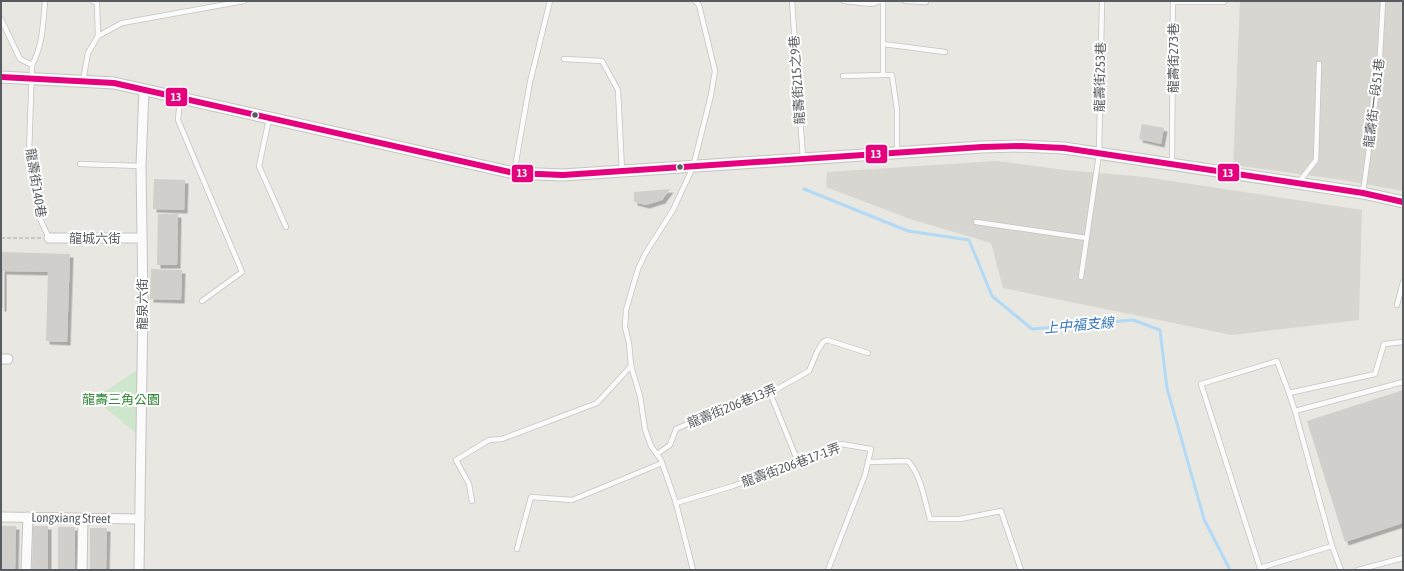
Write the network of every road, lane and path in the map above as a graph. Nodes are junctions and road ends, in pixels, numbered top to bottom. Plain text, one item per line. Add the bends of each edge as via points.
1 (45, 1) edge
2 (92, 1) edge
3 (244, 1) edge
4 (550, 1) edge
5 (695, 1) edge
6 (792, 1) edge
7 (844, 1) edge
8 (880, 1) edge
9 (883, 1) edge
10 (905, 1) edge
11 (1102, 1) edge
12 (1383, 1) edge
13 (926, 2) dead end
14 (1201, 2) edge
15 (1224, 2) dead end
16 (1, 19) edge
17 (98, 36) junction
18 (883, 44) junction
19 (945, 52) dead end
20 (564, 59) dead end
21 (1319, 64) dead end
22 (32, 65) junction
23 (883, 75) junction
24 (843, 76) dead end
25 (1, 77) edge
26 (31, 79) junction
27 (83, 81) junction
28 (144, 89) junction
29 (180, 97) junction
30 (269, 119) junction
31 (897, 152) junction
32 (1099, 154) junction
33 (803, 158) junction
34 (80, 164) dead end
35 (1172, 164) junction
36 (141, 166) junction
37 (693, 167) junction
38 (622, 172) junction
39 (514, 173) junction
40 (1298, 184) junction
41 (1363, 194) junction
42 (1403, 202) edge
43 (976, 222) dead end
44 (286, 227) dead end
45 (1, 238) edge
46 (48, 238) junction
47 (141, 238) junction
48 (1086, 238) junction
49 (1081, 277) dead end
50 (1403, 282) edge
51 (202, 301) dead end
52 (1397, 305) dead end
53 (1403, 342) edge
54 (868, 353) dead end
55 (631, 366) junction
56 (1403, 382) edge
57 (770, 393) junction
58 (1289, 393) junction
59 (1295, 411) junction
60 (656, 454) junction
61 (798, 462) junction
62 (868, 462) junction
63 (662, 463) junction
64 (472, 502) dead end
65 (676, 503) junction
66 (1, 517) edge
67 (28, 517) junction
68 (83, 518) junction
69 (140, 519) junction
70 (1332, 546) junction
71 (517, 549) dead end
72 (1403, 558) edge
73 (1272, 564) junction
74 (26, 570) edge
75 (82, 570) edge
76 (139, 570) edge
77 (694, 570) edge
78 (828, 570) edge
79 (1021, 570) edge
80 (1274, 570) edge
81 (1341, 570) edge
82 (1358, 570) edge

1 - 22 lane, 龍壽街140巷 via 42,36 38,55
2 - 17 lane via 97,3
3 - 17 lane via 122,23
4 - 39 lane via 530,82
5 - 37 lane via 699,5 715,71
6 - 33 lane, 龍壽街215之9巷
7 - 8 lane via 872,4
9 - 18 lane
10 - 13 lane
11 - 32 lane, 龍壽街253巷
12 - 41 lane, 龍壽街一段51巷 via 1379,74
14 - 15 lane, 龍壽街273巷
14 - 35 lane, 龍壽街273巷 via 1173,2
16 - 22 lane via 20,58
17 - 27 lane via 88,53
18 - 19 lane
18 - 23 lane
20 - 38 lane via 602,61 618,90
21 - 40 lane via 1316,160
22 - 26 lane, 龍壽街140巷
23 - 24 lane
23 - 31 lane via 892,75 897,110
25 - 26 street
26 - 27 street
26 - 46 lane, 龍壽街140巷 via 29,154 41,220
27 - 28 street via 114,83
28 - 29 street
28 - 36 street, 龍泉六街
29 - 30 street
29 - 51 lane via 178,120 242,272
30 - 39 street
30 - 44 lane via 259,166
31 - 32 street via 1021,146 1064,148
31 - 33 street
32 - 35 street
32 - 48 lane, 龍壽街253巷
33 - 37 street
34 - 36 lane
35 - 40 street
36 - 47 street, 龍泉六街
37 - 38 street
37 - 55 lane via 673,210 645,254 631,291 625,327
38 - 39 street via 563,175
40 - 41 street
41 - 42 street
43 - 48 lane
45 - 46 path
46 - 47 street, 龍城六街
47 - 69 street, 龍泉六街 via 143,303
48 - 49 lane, 龍壽街253巷
50 - 52 lane
53 - 58 lane via 1384,344 1375,374
54 - 57 lane, 龍壽街206巷13弄 via 827,340 817,352 809,371
55 - 60 lane via 640,396 645,429
55 - 64 lane via 597,403 502,439 489,440 456,460 469,484
56 - 59 lane
57 - 60 lane, 龍壽街206巷13弄 via 717,411 676,429 670,445
57 - 61 lane
58 - 59 lane
58 - 73 lane via 1277,361 1201,384 1260,568
59 - 70 lane
60 - 63 lane
61 - 62 lane, 龍壽街206巷17-1弄 via 840,444 871,449
61 - 65 lane, 龍壽街206巷17-1弄 via 733,486
62 - 78 lane
62 - 79 lane via 908,461 920,482 930,519 960,519 1001,511
63 - 65 lane
63 - 71 lane via 572,500 531,497
65 - 77 lane
66 - 67 street, Longxiang Street
67 - 68 street, Longxiang Street
67 - 74 street
68 - 69 street, Longxiang Street
68 - 75 street
69 - 76 street, 龍泉六街
70 - 73 lane
70 - 81 lane
72 - 82 lane
73 - 80 lane

